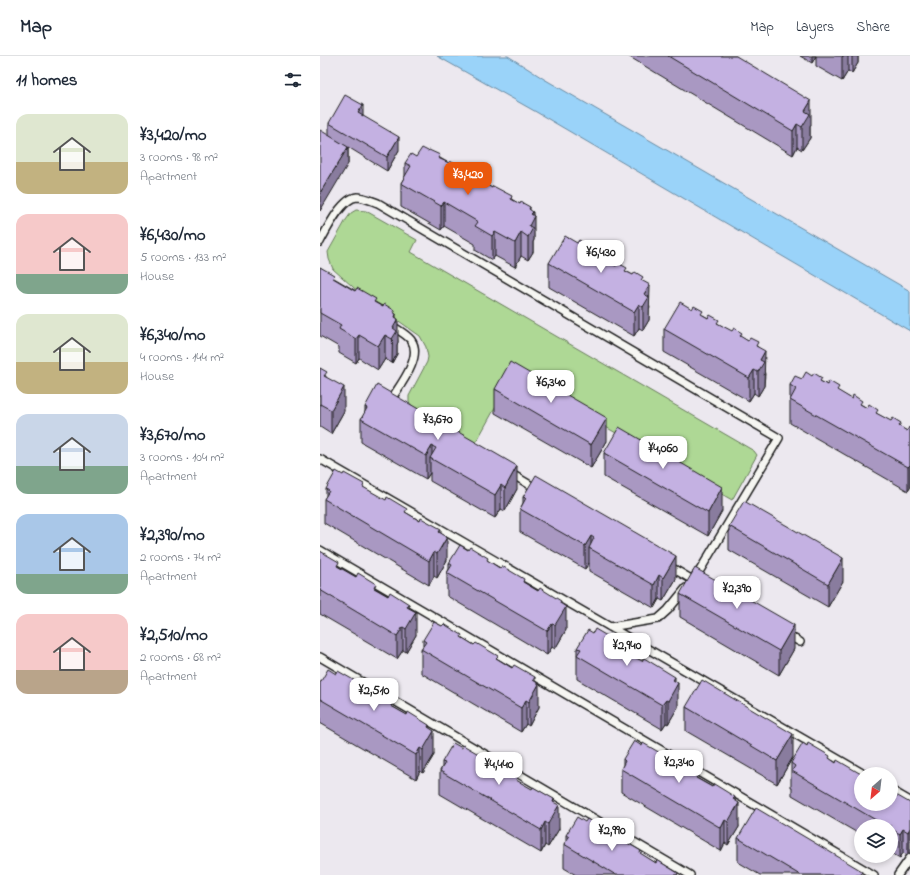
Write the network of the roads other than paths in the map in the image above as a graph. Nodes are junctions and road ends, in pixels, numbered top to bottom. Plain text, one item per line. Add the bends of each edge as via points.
1 (320, 242) edge
2 (384, 320) edge
3 (401, 408) edge
4 (320, 459) edge
5 (507, 471) edge
6 (541, 492) edge
7 (320, 550) edge
8 (665, 564) edge
9 (692, 580) junction
10 (706, 588) edge
11 (610, 627) junction
12 (780, 631) edge
13 (800, 642) dead end
14 (320, 658) edge
15 (854, 768) edge
16 (898, 794) edge
17 (910, 801) edge
18 (910, 858) edge
19 (690, 875) edge
20 (874, 875) edge
21 (898, 875) edge

1 - 9 lane via 342,206 351,198 359,197 378,203 779,438
2 - 3 lane via 407,336 415,349 415,357 410,368 392,398
4 - 11 lane
5 - 6 lane
7 - 20 lane
8 - 9 lane
9 - 10 lane
9 - 11 lane via 658,619
11 - 15 lane
12 - 13 lane
14 - 19 lane
16 - 17 lane
18 - 21 lane

